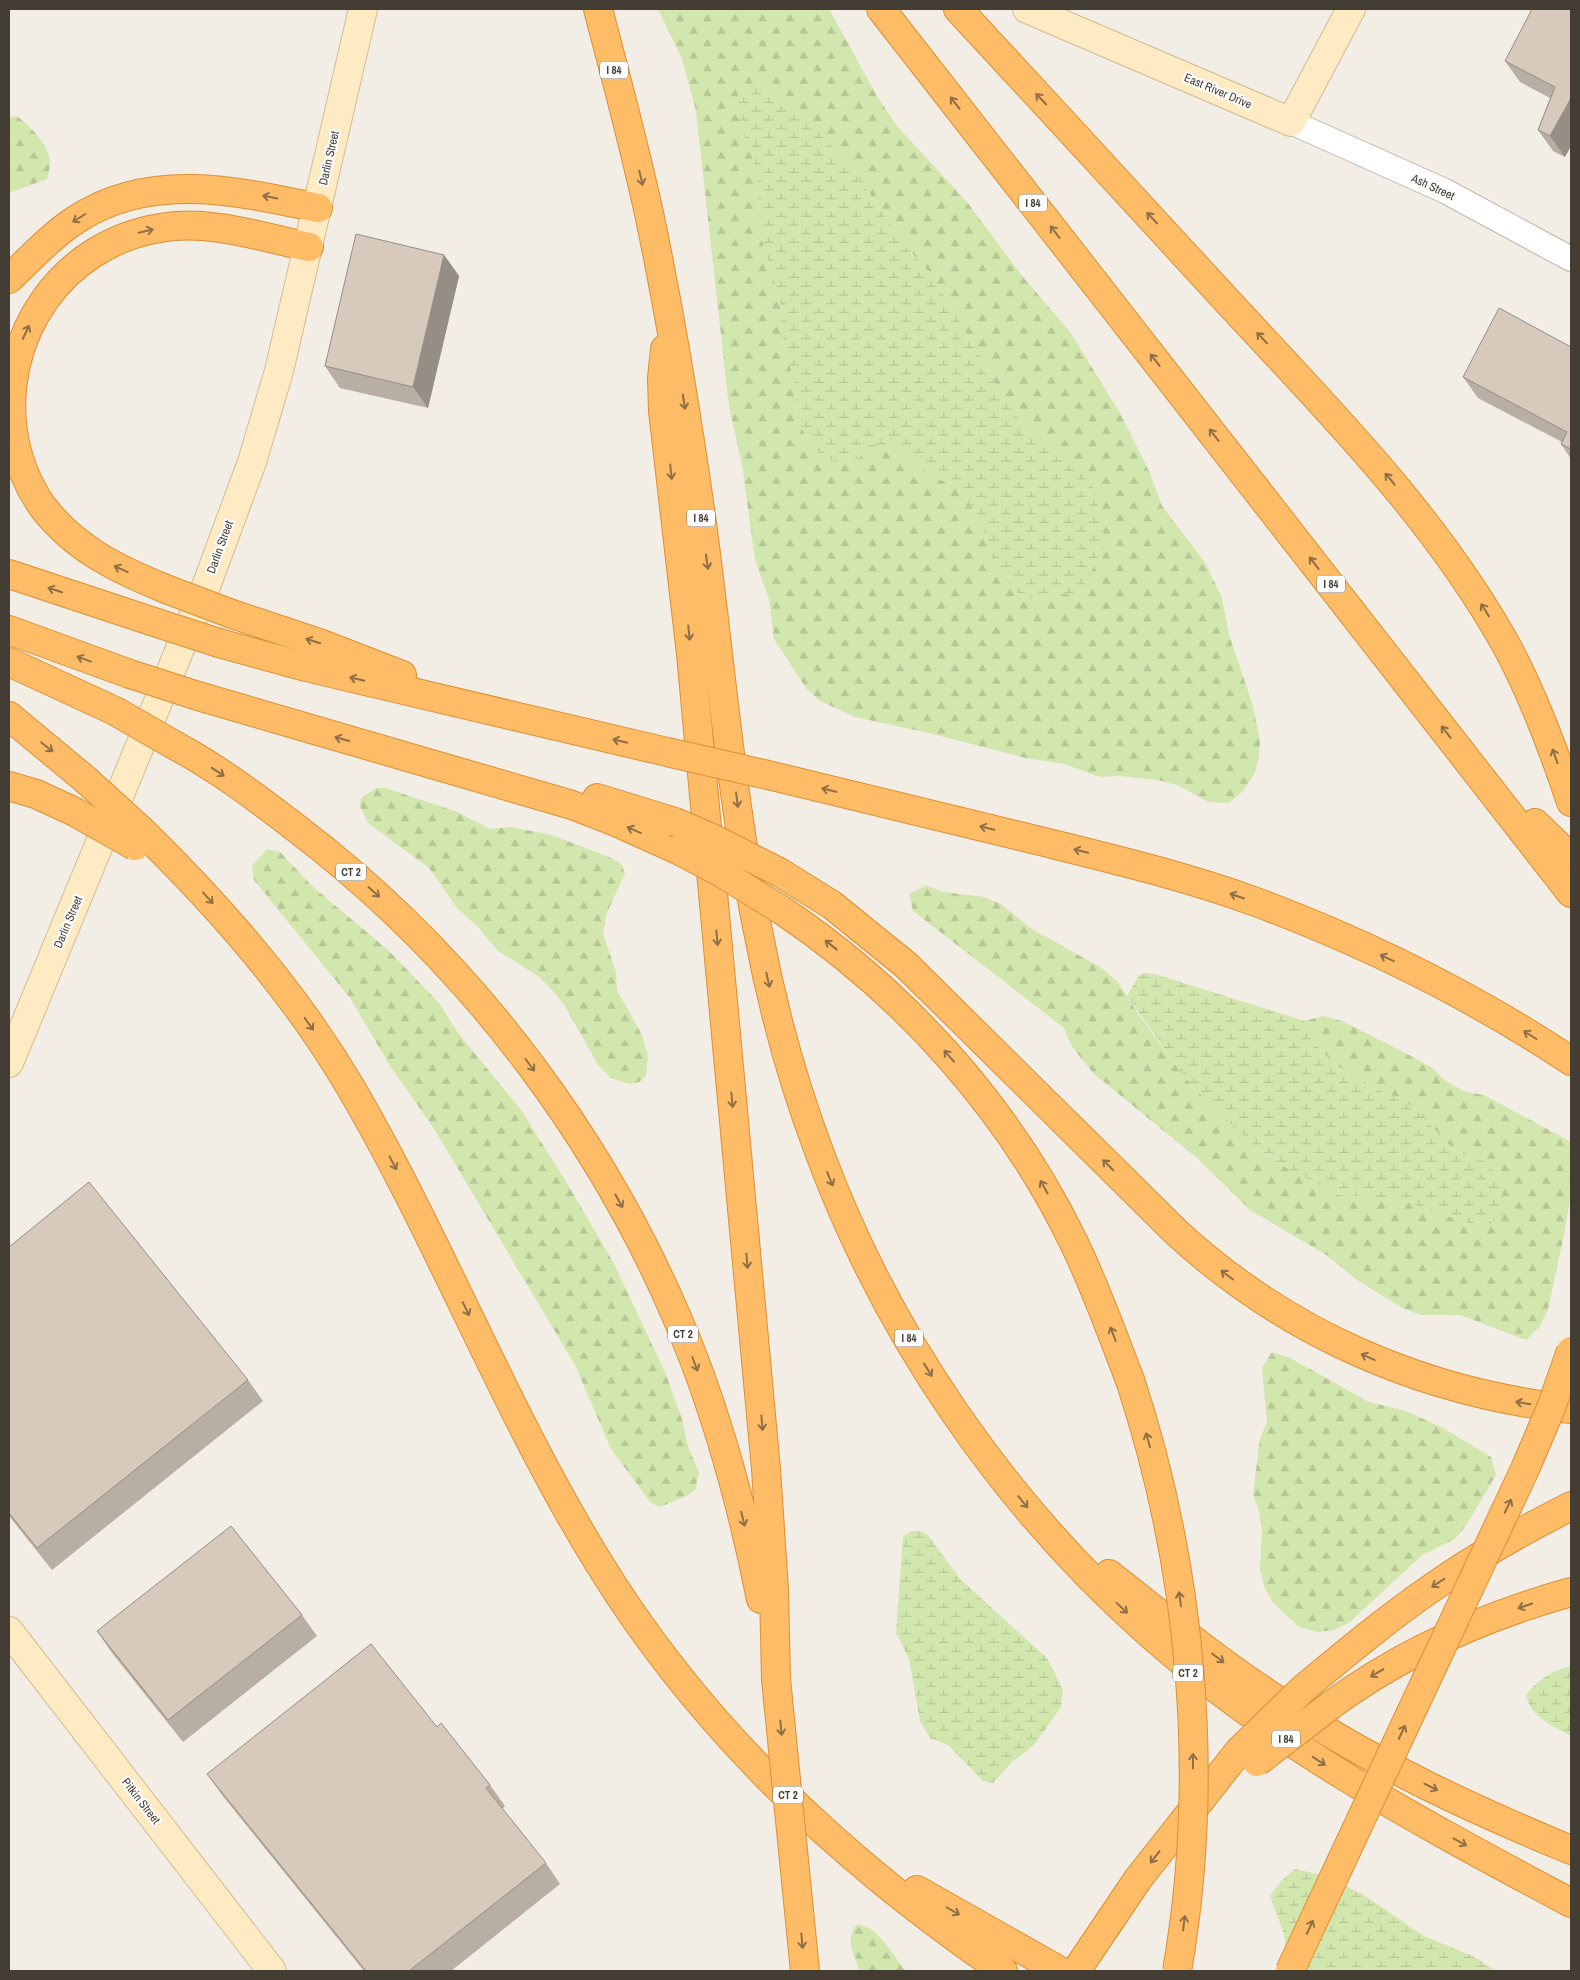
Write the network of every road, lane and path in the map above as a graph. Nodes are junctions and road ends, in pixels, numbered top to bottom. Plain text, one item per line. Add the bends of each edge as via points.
1 (363, 9) edge
2 (598, 9) edge
3 (881, 9) edge
4 (1026, 9) edge
5 (1351, 9) edge
6 (964, 15) edge
7 (1291, 122) junction
8 (318, 208) junction
9 (309, 247) junction
10 (1571, 259) edge
11 (9, 279) edge
12 (670, 319) junction
13 (9, 574) edge
14 (9, 630) edge
15 (9, 662) edge
16 (506, 715) junction
17 (9, 716) edge
18 (388, 752) junction
19 (1476, 771) junction
20 (9, 786) edge
21 (1571, 802) edge
22 (138, 838) junction
23 (1571, 858) edge
24 (1571, 893) edge
25 (1571, 1061) edge
26 (9, 1063) edge
27 (1571, 1351) edge
28 (1571, 1409) edge
29 (1571, 1506) edge
30 (1040, 1522) junction
31 (1571, 1592) edge
32 (9, 1631) edge
33 (776, 1680) junction
34 (1248, 1757) junction
35 (837, 1841) junction
36 (1571, 1850) edge
37 (1571, 1903) edge
38 (1082, 1961) edge
39 (272, 1971) edge
40 (805, 1971) edge
41 (1003, 1971) edge
42 (1060, 1971) edge
43 (1177, 1971) edge
44 (1290, 1971) edge

1 - 8 main road, Darlin Street
2 -> 12 highway, I 84 via 645,195
19 -> 3 highway, I 84
4 - 7 main road, East River Drive
5 - 7 main road
21 -> 6 highway via 1552,747 1505,643 1435,535 1370,456
7 - 10 street, Ash Street via 1445,192
8 - 9 main road, Darlin Street
8 -> 11 highway via 219,189 179,188 142,192 78,218 52,237
16 -> 9 highway, bridge via 322,644 166,589 111,565 91,553 58,524 33,490 18,454 11,412 13,373 23,337 42,304 68,273 99,249 134,234 166,227 200,226
9 - 26 main road, Darlin Street via 277,379 252,462 200,600
12 -> 30 highway, I 84 via 700,510 747,872 777,1017 798,1091 841,1206 896,1317 975,1440
12 -> 33 highway via 663,366 663,411 691,654 766,1469
16 -> 13 highway, bridge via 219,643
18 -> 14 highway, CT 2, bridge via 198,696
15 -> 33 highway, CT 2, bridge via 115,711 176,746 228,778 332,856 394,910 455,973 544,1083 614,1191 676,1316 702,1382 749,1542
25 -> 16 highway, bridge via 1493,1012 1438,983 1255,902 1135,865
17 -> 22 highway, bridge via 86,780
28 -> 18 highway, bridge via 1491,1397 1404,1371 1313,1331 1254,1295 1175,1231 906,965 832,905 779,872 675,822 609,801
43 -> 18 highway, CT 2, bridge via 1193,1807 1193,1752 1190,1691 1174,1554 1153,1457 1130,1380 1101,1304 1074,1243 1037,1175 1004,1124 965,1075 904,1010 841,953 736,881 678,850 582,809
19 - 23 highway via 1499,788
19 - 24 highway, I 84
20 - 22 highway, bridge via 36,794
22 -> 35 highway via 174,862 231,924 327,1050 408,1193 536,1450 610,1581 677,1675 714,1720 770,1780
44 -> 27 highway, bridge via 1528,1462
29 -> 34 highway, bridge via 1505,1541 1433,1586 1373,1631 1304,1688
30 -> 36 highway via 1232,1669 1309,1721 1444,1793
30 -> 37 highway, I 84 via 1094,1581 1151,1635 1262,1723 1381,1799
31 -> 34 highway, bridge via 1513,1610 1447,1637 1372,1676
32 - 39 main road, Pitkin Street
33 -> 40 highway, CT 2, bridge
34 -> 38 highway via 1186,1819 1133,1886
35 - 41 highway via 923,1913
35 -> 42 highway

